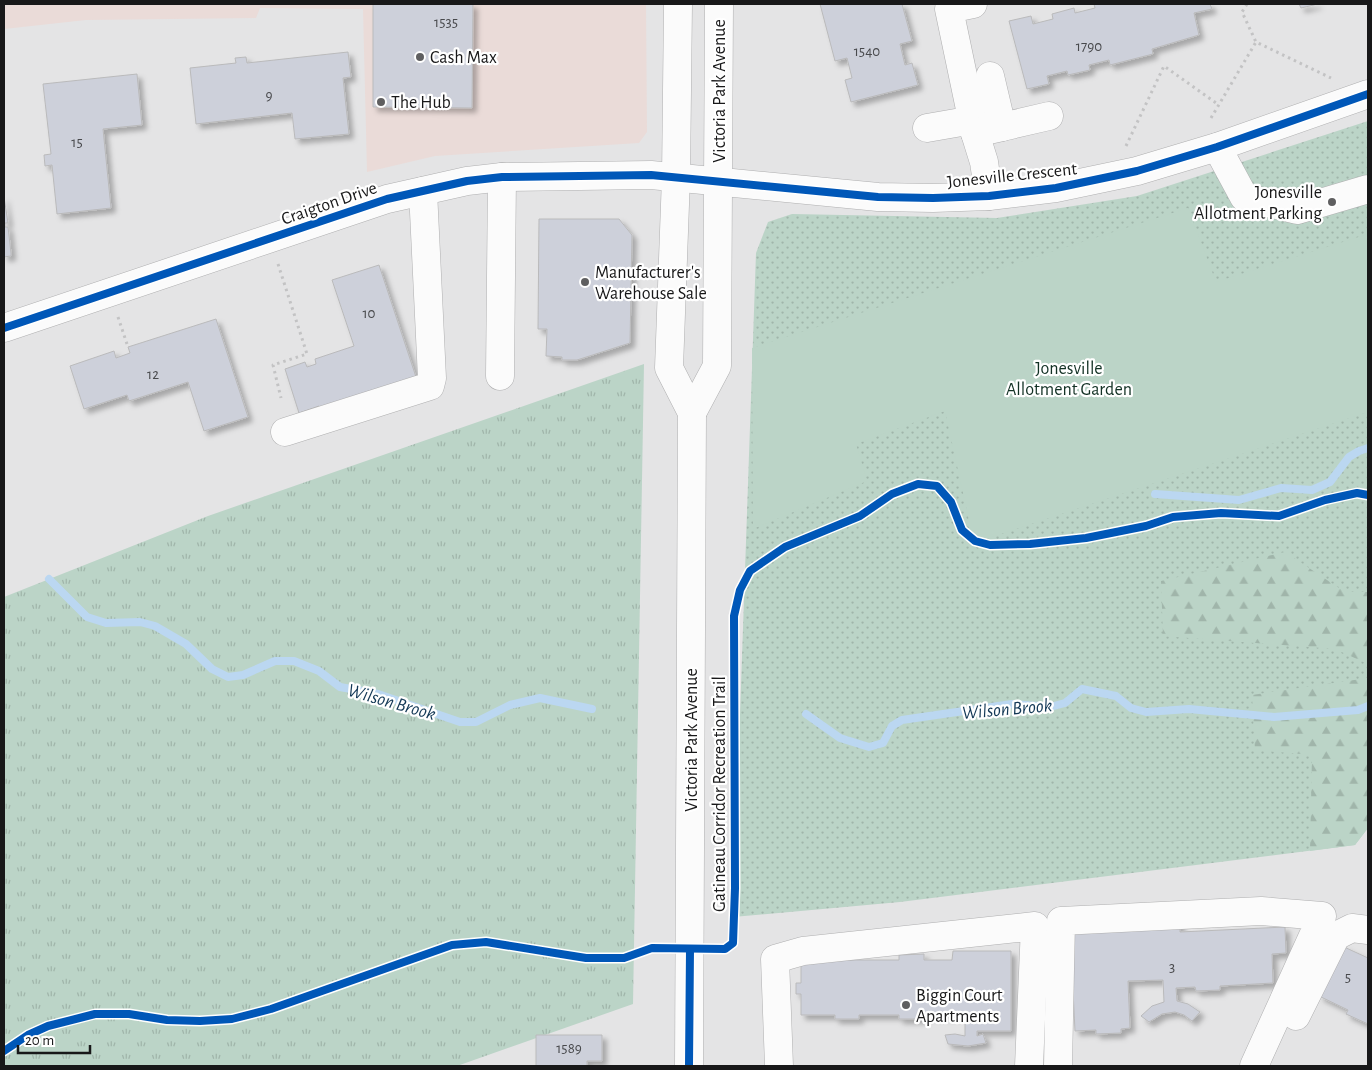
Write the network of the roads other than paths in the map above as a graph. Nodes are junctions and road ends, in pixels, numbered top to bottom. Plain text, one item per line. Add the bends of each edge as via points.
1 (678, 4) edge
2 (719, 4) edge
3 (956, 5) edge
4 (990, 76) dead end
5 (1368, 94) edge
6 (1049, 116) dead end
7 (974, 127) junction
8 (1002, 127) junction
9 (927, 128) dead end
10 (1217, 147) junction
11 (502, 177) junction
12 (676, 177) junction
13 (718, 182) junction
14 (1368, 189) edge
15 (423, 191) junction
16 (989, 196) junction
17 (4, 328) edge
18 (500, 376) dead end
19 (692, 413) junction
20 (285, 432) dead end
21 (1368, 930) edge
22 (689, 1066) edge
23 (779, 1066) edge
24 (1029, 1066) edge
25 (1058, 1066) edge
26 (1254, 1066) edge
27 (1270, 1066) edge

1 - 12 main road, Victoria Park Avenue
2 - 13 main road, Victoria Park Avenue
3 - 7 main road
4 - 8 main road
5 - 10 main road, Jonesville Crescent
6 - 8 main road
7 - 8 main road
7 - 9 main road
7 - 16 main road
10 - 14 main road via 1244,196 1266,203 1297,210
10 - 16 main road, Jonesville Crescent via 1137,171 1056,188
11 - 12 main road, Craigton Drive
11 - 15 main road, Craigton Drive
11 - 18 main road
12 - 13 main road, Jonesville Crescent
12 - 19 main road, Victoria Park Avenue via 669,368
13 - 16 main road, Jonesville Crescent via 878,197
13 - 19 main road, Victoria Park Avenue via 717,366
15 - 17 main road, Craigton Drive via 387,199
15 - 20 main road via 430,386
19 - 22 main road, Victoria Park Avenue
21 - 27 main road via 1352,928 1336,936
23 - 24 main road via 774,959 803,951 1035,926
25 - 26 main road via 1060,921 1261,912 1322,916

